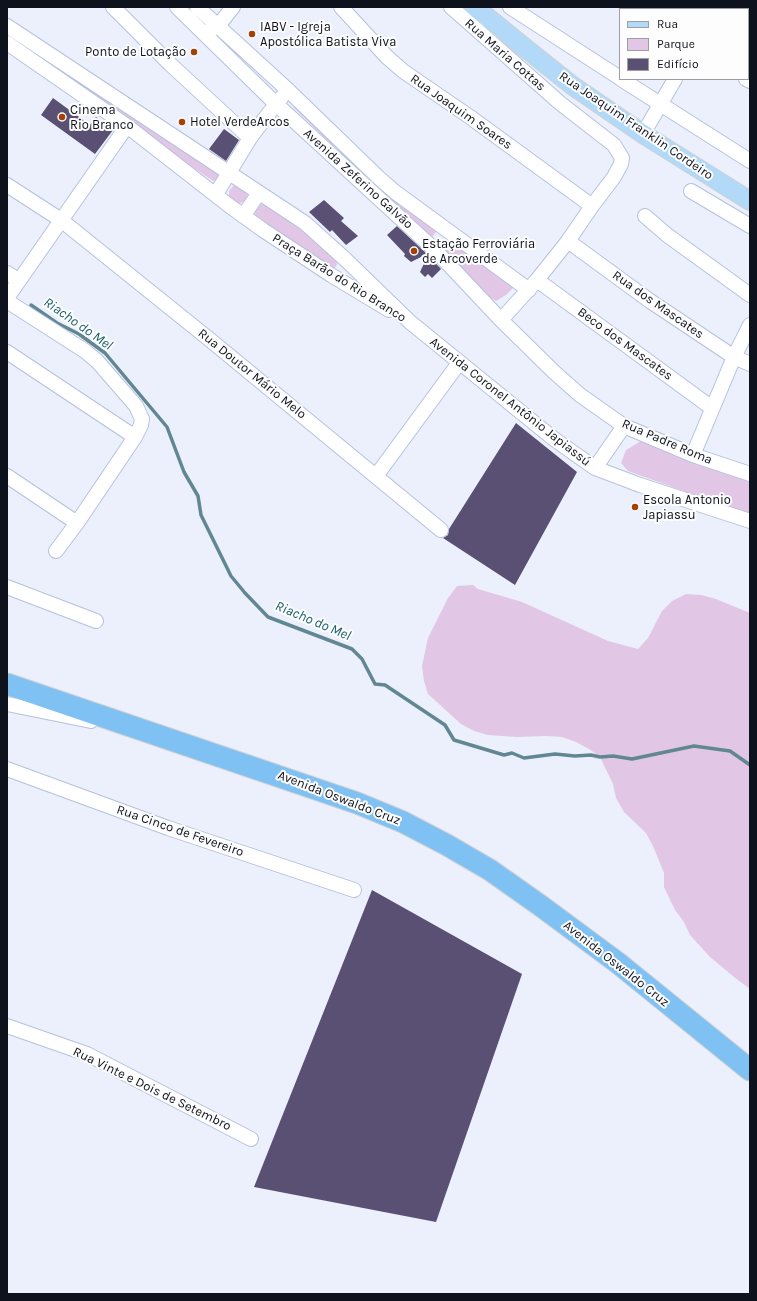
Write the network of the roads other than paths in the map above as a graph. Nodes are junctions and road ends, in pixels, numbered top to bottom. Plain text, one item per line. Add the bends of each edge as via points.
1 (113, 7) edge
2 (177, 7) edge
3 (197, 7) edge
4 (233, 7) edge
5 (341, 7) edge
6 (451, 7) edge
7 (475, 7) edge
8 (510, 7) edge
9 (218, 26) junction
10 (7, 27) edge
11 (204, 33) junction
12 (7, 43) edge
13 (619, 78) edge
14 (623, 80) edge
15 (674, 80) edge
16 (573, 86) junction
17 (289, 91) junction
18 (560, 103) junction
19 (276, 104) junction
20 (661, 104) junction
21 (128, 126) junction
22 (643, 134) junction
23 (250, 138) junction
24 (750, 161) edge
25 (230, 173) junction
26 (7, 185) edge
27 (691, 191) dead end
28 (259, 193) junction
29 (216, 194) junction
30 (750, 201) edge
31 (592, 206) junction
32 (243, 216) junction
33 (645, 216) dead end
34 (61, 220) junction
35 (750, 226) edge
36 (450, 232) junction
37 (568, 242) junction
38 (435, 250) junction
39 (345, 259) junction
40 (331, 275) junction
41 (13, 277) edge
42 (533, 285) junction
43 (750, 295) edge
44 (7, 299) edge
45 (501, 320) junction
46 (410, 322) junction
47 (750, 325) edge
48 (7, 352) edge
49 (734, 357) junction
50 (459, 363) junction
51 (750, 364) edge
52 (712, 408) junction
53 (624, 426) junction
54 (135, 438) junction
55 (693, 455) junction
56 (594, 468) junction
57 (750, 474) edge
58 (7, 476) edge
59 (376, 476) junction
60 (750, 521) edge
61 (77, 523) junction
62 (441, 530) dead end
63 (56, 551) dead end
64 (7, 587) edge
65 (96, 621) dead end
66 (7, 684) edge
67 (7, 704) edge
68 (152, 733) junction
69 (7, 769) edge
70 (354, 890) dead end
71 (7, 1026) edge
72 (750, 1070) edge
73 (251, 1139) dead end

1 - 23 street
2 - 11 street, Avenida Zeferino Galvão
3 - 9 street, Avenida Zeferino Galvão
4 - 9 street
5 - 31 street, Rua Joaquim Soares via 386,58
6 - 18 street, Rua Maria Cottas
7 - 16 main road, Rua Joaquim Franklin Cordeiro
8 - 13 street
9 - 11 street
9 - 17 street, Avenida Zeferino Galvão
10 - 25 street, Praça Barão do Rio Branco
11 - 19 street, Avenida Zeferino Galvão
12 - 21 street
14 - 20 street
15 - 20 street
16 - 18 street
16 - 22 main road, Rua Joaquim Franklin Cordeiro
17 - 19 street
17 - 36 street, Avenida Zeferino Galvão via 379,178
18 - 31 street, Rua Maria Cottas via 614,145 622,158 614,177
19 - 23 street
19 - 38 street, Avenida Zeferino Galvão
20 - 22 street
20 - 24 street
21 - 29 street
21 - 34 street
22 - 30 main road, Rua Joaquim Franklin Cordeiro
23 - 25 street
25 - 28 street, Praça Barão do Rio Branco
25 - 29 street
26 - 34 street, Rua Doutor Mário Melo
27 - 35 street
28 - 32 street
28 - 39 street, Praça Barão do Rio Branco via 305,223
29 - 32 street, Praça Barão do Rio Branco
31 - 37 street
32 - 40 street, Praça Barão do Rio Branco
33 - 43 street
34 - 41 street
34 - 59 street, Rua Doutor Mário Melo
36 - 38 street
36 - 42 street, Avenida Zeferino Galvão
37 - 42 street
37 - 49 street, Rua dos Mascates
38 - 45 street, Avenida Zeferino Galvão
39 - 40 street via 342,271
39 - 46 street, Praça Barão do Rio Branco
40 - 46 street, Praça Barão do Rio Branco
41 - 44 street
42 - 45 street
42 - 52 street, Beco dos Mascates
44 - 54 street via 97,361 140,412 141,425
45 - 53 street, Rua Padre Roma via 580,395
46 - 50 street, Avenida Coronel Antônio Japiassú
47 - 49 street
48 - 54 street
49 - 51 street, Rua dos Mascates
49 - 52 street
50 - 56 street, Avenida Coronel Antônio Japiassú
50 - 59 street
52 - 55 street
53 - 55 street, Rua Padre Roma
53 - 56 street
54 - 61 street
55 - 57 street, Rua Padre Roma
56 - 60 street, Avenida Coronel Antônio Japiassú
58 - 61 street
59 - 62 street, Rua Doutor Mário Melo
61 - 63 street
64 - 65 street
66 - 68 highway, Avenida Oswaldo Cruz
67 - 68 street
68 - 72 highway, Avenida Oswaldo Cruz via 357,803 403,822 447,845 490,870 541,906
69 - 70 street, Rua Cinco de Fevereiro via 168,828
71 - 73 street, Rua Vinte e Dois de Setembro via 87,1054

